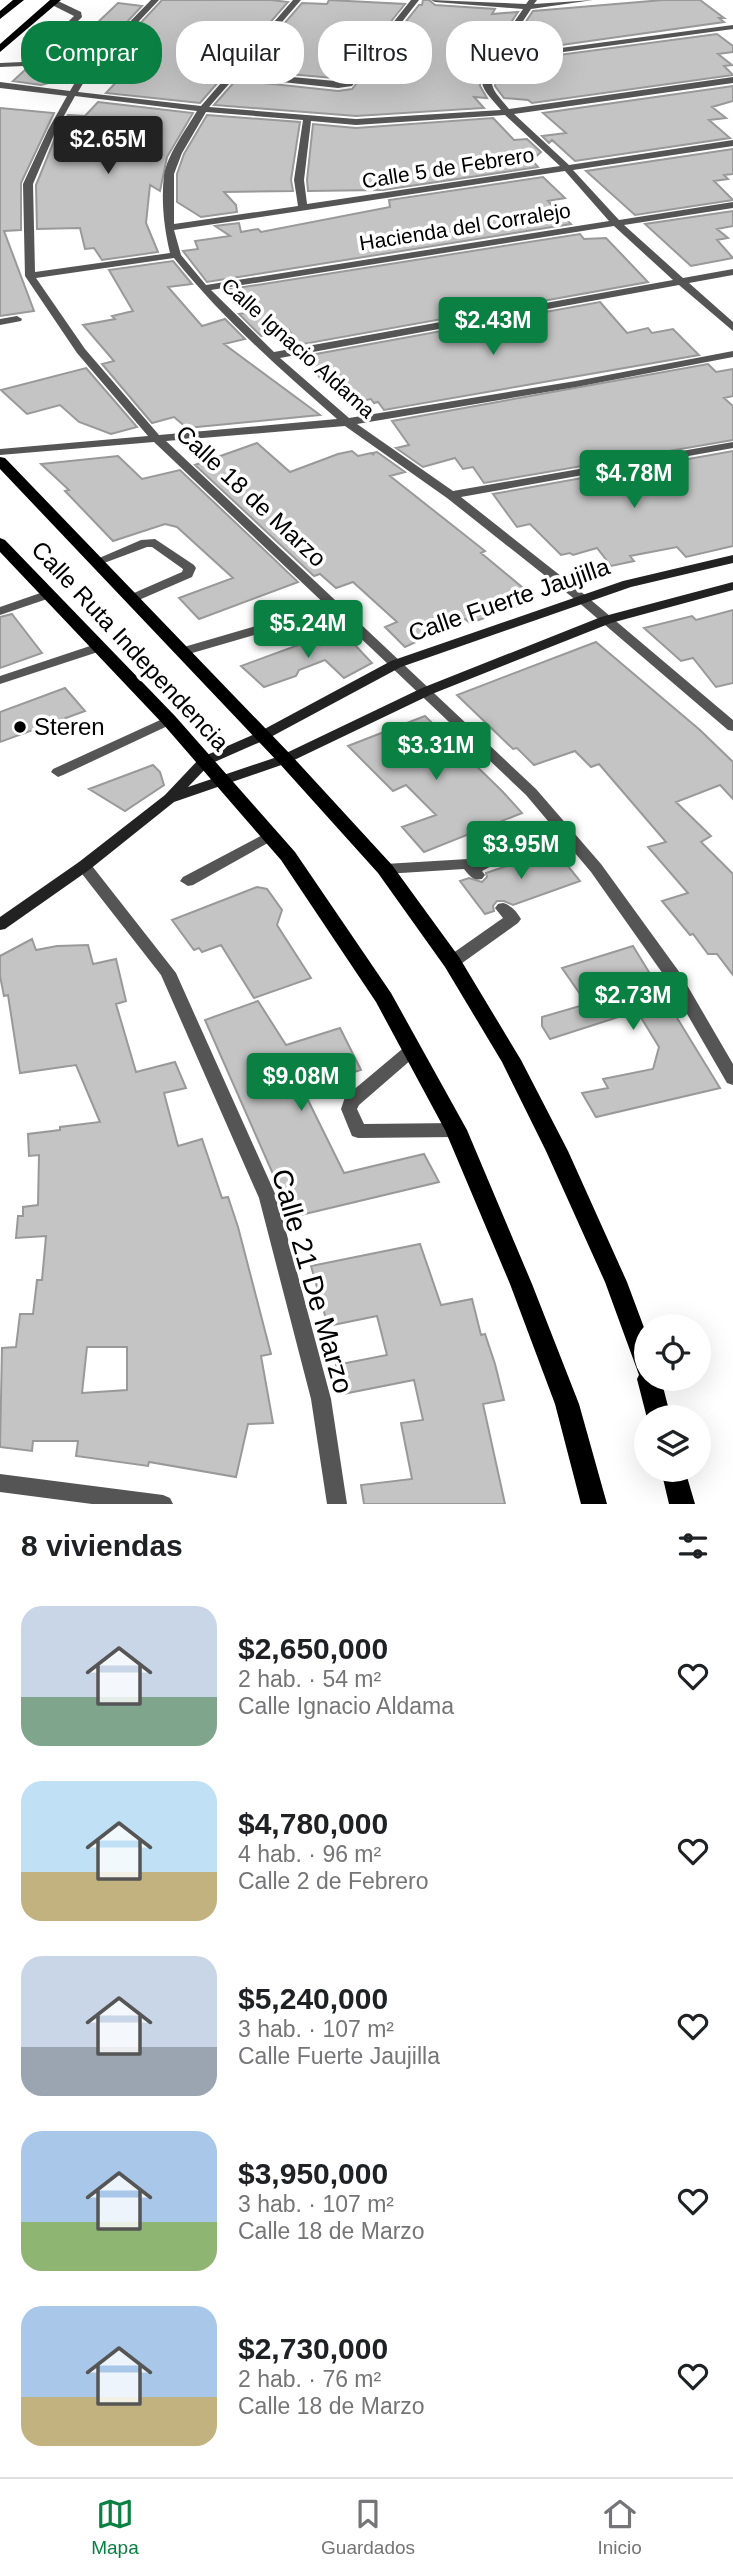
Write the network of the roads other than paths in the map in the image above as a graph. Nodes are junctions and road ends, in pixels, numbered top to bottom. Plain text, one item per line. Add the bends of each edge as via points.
1 (19, 0) edge
2 (155, 0) edge
3 (297, 0) edge
4 (415, 0) edge
5 (435, 0) edge
6 (589, 0) edge
7 (54, 1) edge
8 (531, 4) edge
9 (2, 12) edge
10 (279, 21) edge
11 (520, 21) edge
12 (733, 27) edge
13 (0, 48) edge
14 (563, 50) edge
15 (0, 65) edge
16 (733, 80) edge
17 (304, 81) edge
18 (226, 84) edge
19 (488, 84) edge
20 (0, 85) edge
21 (73, 93) junction
22 (203, 109) junction
23 (506, 112) junction
24 (307, 120) junction
25 (733, 143) edge
26 (566, 167) junction
27 (733, 205) edge
28 (303, 208) junction
29 (616, 223) junction
30 (169, 228) junction
31 (176, 255) junction
32 (733, 272) edge
33 (30, 276) junction
34 (677, 281) junction
35 (204, 288) junction
36 (17, 319) dead end
37 (0, 322) edge
38 (733, 328) edge
39 (733, 354) edge
40 (272, 356) junction
41 (347, 422) junction
42 (156, 438) junction
43 (733, 445) edge
44 (0, 453) edge
45 (0, 461) edge
46 (451, 495) junction
47 (1, 545) edge
48 (733, 559) edge
49 (96, 562) junction
50 (733, 586) edge
51 (48, 594) junction
52 (581, 598) junction
53 (132, 599) junction
54 (0, 611) edge
55 (606, 620) junction
56 (273, 625) dead end
57 (99, 647) junction
58 (183, 652) junction
59 (396, 664) junction
60 (0, 680) edge
61 (427, 691) junction
62 (727, 714) edge
63 (169, 720) junction
64 (733, 727) edge
65 (262, 736) junction
66 (285, 759) junction
67 (205, 761) junction
68 (58, 772) dead end
69 (224, 782) junction
70 (170, 798) junction
71 (559, 825) junction
72 (270, 836) junction
73 (84, 866) junction
74 (385, 869) junction
75 (188, 881) dead end
76 (503, 908) dead end
77 (0, 925) edge
78 (452, 962) junction
79 (413, 1049) junction
80 (733, 1079) edge
81 (456, 1130) junction
82 (634, 1333) edge
83 (676, 1482) edge
84 (0, 1483) edge
85 (163, 1504) edge
86 (337, 1504) edge
87 (594, 1504) edge
88 (682, 1504) edge

1 - 9 main road
2 - 21 street via 84,74
3 - 10 street, Calle Ignacio Aldama
4 - 17 street via 349,84
5 - 8 street
6 - 8 street
7 - 13 main road
7 - 15 street via 78,17 34,60
8 - 11 street
12 - 14 street
16 - 23 street
18 - 22 street, Calle Ignacio Aldama
19 - 23 street
20 - 21 street
21 - 22 street
21 - 33 street via 28,184
22 - 24 street
22 - 30 street, Calle Ignacio Aldama via 169,174
23 - 24 street via 389,122
23 - 26 street
24 - 28 street via 299,180
25 - 26 street, Calle 5 de Febrero
26 - 28 street, Calle 5 de Febrero
26 - 29 street
27 - 29 street, Hacienda del Corralejo
28 - 30 street, Calle 5 de Febrero
29 - 34 street
29 - 35 street, Hacienda del Corralejo
30 - 31 street, Calle Ignacio Aldama
31 - 33 street
31 - 35 street, Calle Ignacio Aldama
32 - 34 street
33 - 42 street, Calle 18 de Marzo via 81,351
34 - 38 street
34 - 40 street
35 - 40 street, Calle Ignacio Aldama
36 - 37 street
39 - 41 street
40 - 41 street, Calle Ignacio Aldama
41 - 42 street
41 - 46 street, Calle Ignacio Aldama
42 - 44 street
42 - 59 street, Calle 18 de Marzo
43 - 46 street
45 - 49 main road, Calle Ruta Independencia
46 - 52 street, Calle Ignacio Aldama
47 - 51 main road, Calle Ruta Independencia
48 - 52 main road, Calle Fuerte Jaujilla
49 - 53 main road, Calle Ruta Independencia
49 - 53 street via 155,543 190,568 187,574
50 - 55 main road, Calle Fuerte Jaujilla
51 - 54 street
51 - 57 main road, Calle Ruta Independencia
52 - 55 street, Calle Ignacio Aldama
52 - 59 main road, Calle Fuerte Jaujilla
53 - 58 main road, Calle Ruta Independencia
55 - 61 main road, Calle Fuerte Jaujilla
55 - 62 street, Calle Ignacio Aldama
56 - 58 street
57 - 60 street
57 - 63 main road, Calle Ruta Independencia
58 - 65 main road, Calle Ruta Independencia
59 - 61 street, Calle 18 de Marzo
59 - 65 main road, Calle Fuerte Jaujilla
61 - 66 main road, Calle Fuerte Jaujilla
61 - 71 street, Calle 18 de Marzo
62 - 64 street, Calle Ignacio Aldama
63 - 67 main road, Calle Ruta Independencia
63 - 68 street
65 - 66 main road, Calle Ruta Independencia
65 - 67 main road, Calle Fuerte Jaujilla
66 - 69 main road, Calle Fuerte Jaujilla
66 - 74 main road, Calle Ruta Independencia
67 - 69 main road, Calle Ruta Independencia
67 - 70 main road, Calle Fuerte Jaujilla
69 - 70 main road, Calle Fuerte Jaujilla
69 - 72 main road, Calle Ruta Independencia
70 - 73 main road, Calle Fuerte Jaujilla
71 - 74 street via 475,873 468,864
71 - 80 street, Calle 18 de Marzo via 674,977
72 - 75 street
72 - 79 main road, Calle Ruta Independencia via 322,904
73 - 77 main road, Calle Fuerte Jaujilla
73 - 86 street, Calle 21 De Marzo via 168,973 268,1198 321,1399
74 - 78 main road, Calle Ruta Independencia
76 - 78 street via 513,919
78 - 82 main road, Calle Ruta Independencia via 557,1151
79 - 81 main road, Calle Ruta Independencia
79 - 81 street via 351,1102 349,1109 358,1131
81 - 87 main road, Calle Ruta Independencia via 567,1404
83 - 88 main road
84 - 85 street

